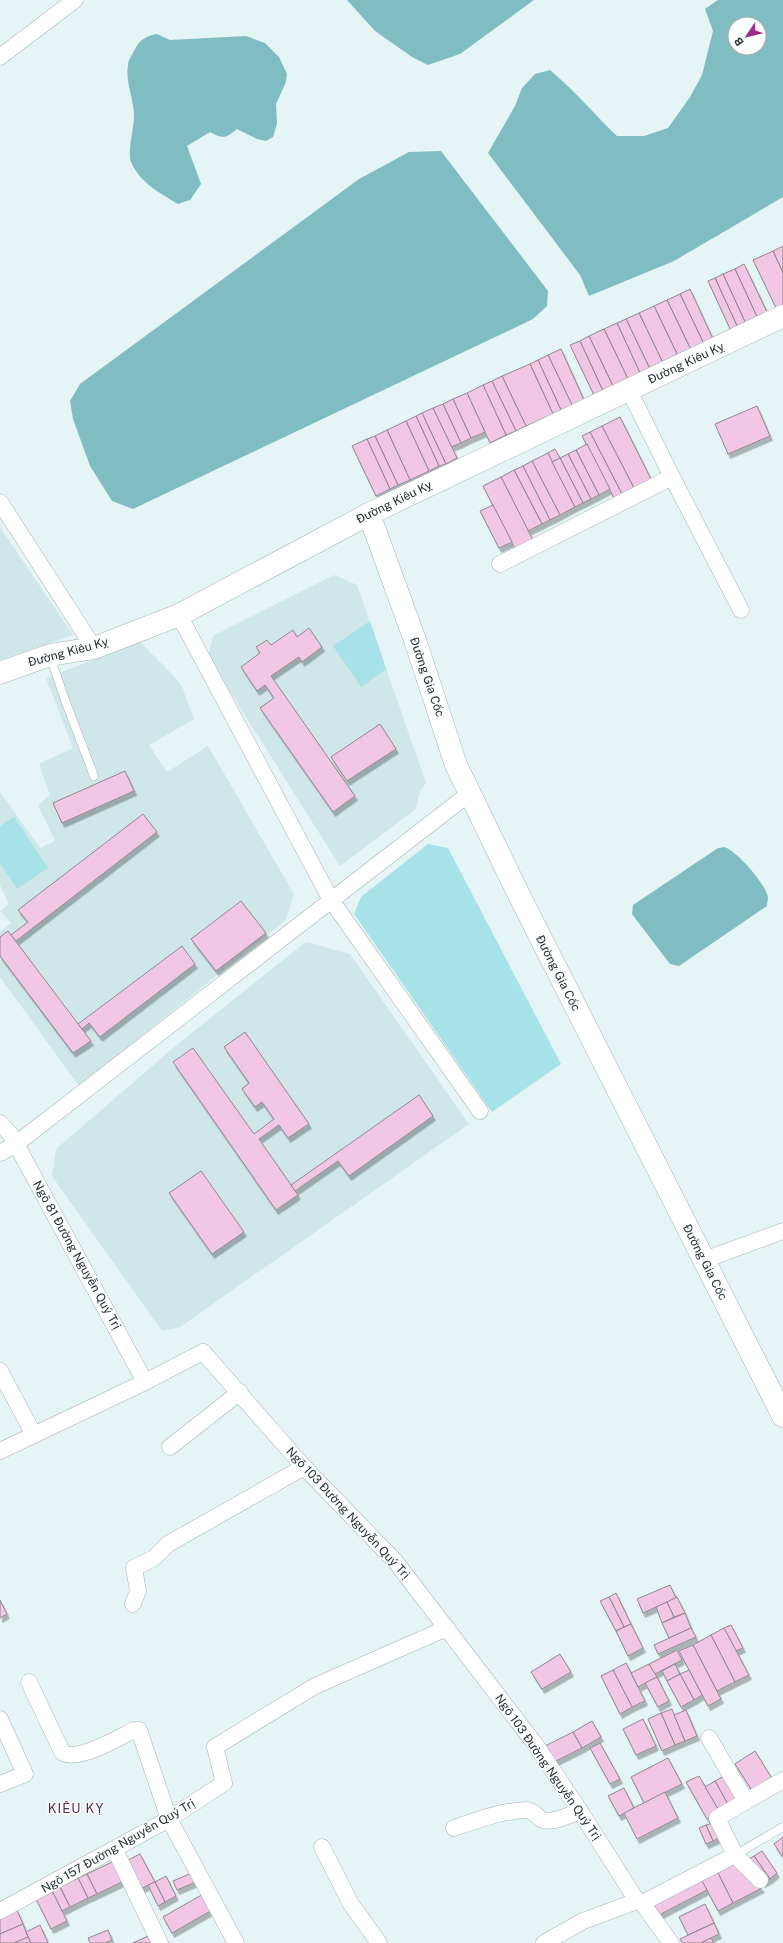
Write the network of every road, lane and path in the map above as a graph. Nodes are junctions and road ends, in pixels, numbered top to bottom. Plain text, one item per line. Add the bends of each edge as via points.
1 (75, 0) edge
2 (0, 56) edge
3 (783, 316) edge
4 (629, 390) junction
5 (672, 476) junction
6 (0, 502) edge
7 (369, 514) junction
8 (500, 564) dead end
9 (741, 610) dead end
10 (179, 614) junction
11 (94, 648) junction
12 (50, 655) junction
13 (0, 673) edge
14 (94, 776) dead end
15 (470, 793) junction
16 (331, 900) junction
17 (480, 1111) dead end
18 (0, 1123) edge
19 (16, 1144) junction
20 (0, 1153) edge
21 (783, 1230) edge
22 (704, 1260) junction
23 (0, 1371) edge
24 (145, 1382) junction
25 (240, 1392) junction
26 (783, 1416) edge
27 (34, 1435) junction
28 (170, 1447) dead end
29 (0, 1451) edge
30 (304, 1467) junction
31 (133, 1604) dead end
32 (447, 1628) junction
33 (29, 1682) dead end
34 (0, 1719) edge
35 (709, 1738) dead end
36 (783, 1780) edge
37 (0, 1784) edge
38 (746, 1801) junction
39 (580, 1811) junction
40 (169, 1819) junction
41 (454, 1828) dead end
42 (783, 1828) edge
43 (322, 1847) dead end
44 (115, 1850) junction
45 (735, 1855) junction
46 (760, 1880) dead end
47 (640, 1902) junction
48 (0, 1911) edge
49 (160, 1943) edge
50 (236, 1943) edge
51 (379, 1943) edge
52 (544, 1943) edge
53 (671, 1943) edge

1 - 2 street
3 - 4 street, Đường Kiêu Kỵ
4 - 5 street
4 - 7 street, Đường Kiêu Kỵ
5 - 8 street
5 - 9 street
6 - 11 street
7 - 10 street, Đường Kiêu Kỵ
7 - 15 street, Đường Gia Cốc via 416,643 456,765
10 - 11 street, Đường Kiêu Kỵ
10 - 16 street
11 - 12 street, Đường Kiêu Kỵ
12 - 13 street, Đường Kiêu Kỵ
12 - 14 lane via 64,700
15 - 16 street
15 - 22 street, Đường Gia Cốc
16 - 17 street
16 - 19 street
18 - 19 street, Ngõ 81 Đường Nguyễn Quý Trị
19 - 20 street
19 - 24 street, Ngõ 81 Đường Nguyễn Quý Trị
21 - 22 street
22 - 26 street, Đường Gia Cốc
23 - 27 street
24 - 25 street, Ngõ 103 Đường Nguyễn Quý Trị via 203,1352
24 - 27 street, Ngõ 103 Đường Nguyễn Quý Trị
25 - 28 street
25 - 30 street, Ngõ 103 Đường Nguyễn Quý Trị
27 - 29 street, Ngõ 103 Đường Nguyễn Quý Trị
30 - 31 street via 168,1544 154,1558 134,1568 138,1591
30 - 32 street, Ngõ 103 Đường Nguyễn Quý Trị via 395,1561
32 - 39 street, Ngõ 103 Đường Nguyễn Quý Trị via 535,1744
32 - 40 street, Ngõ 157 Đường Nguyễn Quý Trị via 315,1686 215,1747 224,1783
33 - 40 street via 66,1756 80,1755 139,1730
34 - 37 street via 25,1774
35 - 38 street
36 - 38 street
38 - 45 street via 717,1818
39 - 41 street via 550,1821 542,1820 528,1810 502,1812
39 - 47 street, Ngõ 103 Đường Nguyễn Quý Trị
40 - 44 street, Ngõ 157 Đường Nguyễn Quý Trị
40 - 50 street
42 - 45 lane
43 - 51 street via 351,1904
44 - 48 street, Ngõ 157 Đường Nguyễn Quý Trị
44 - 49 street
45 - 46 street
45 - 47 street
47 - 52 street via 583,1921
47 - 53 street, Ngõ 103 Đường Nguyễn Quý Trị

